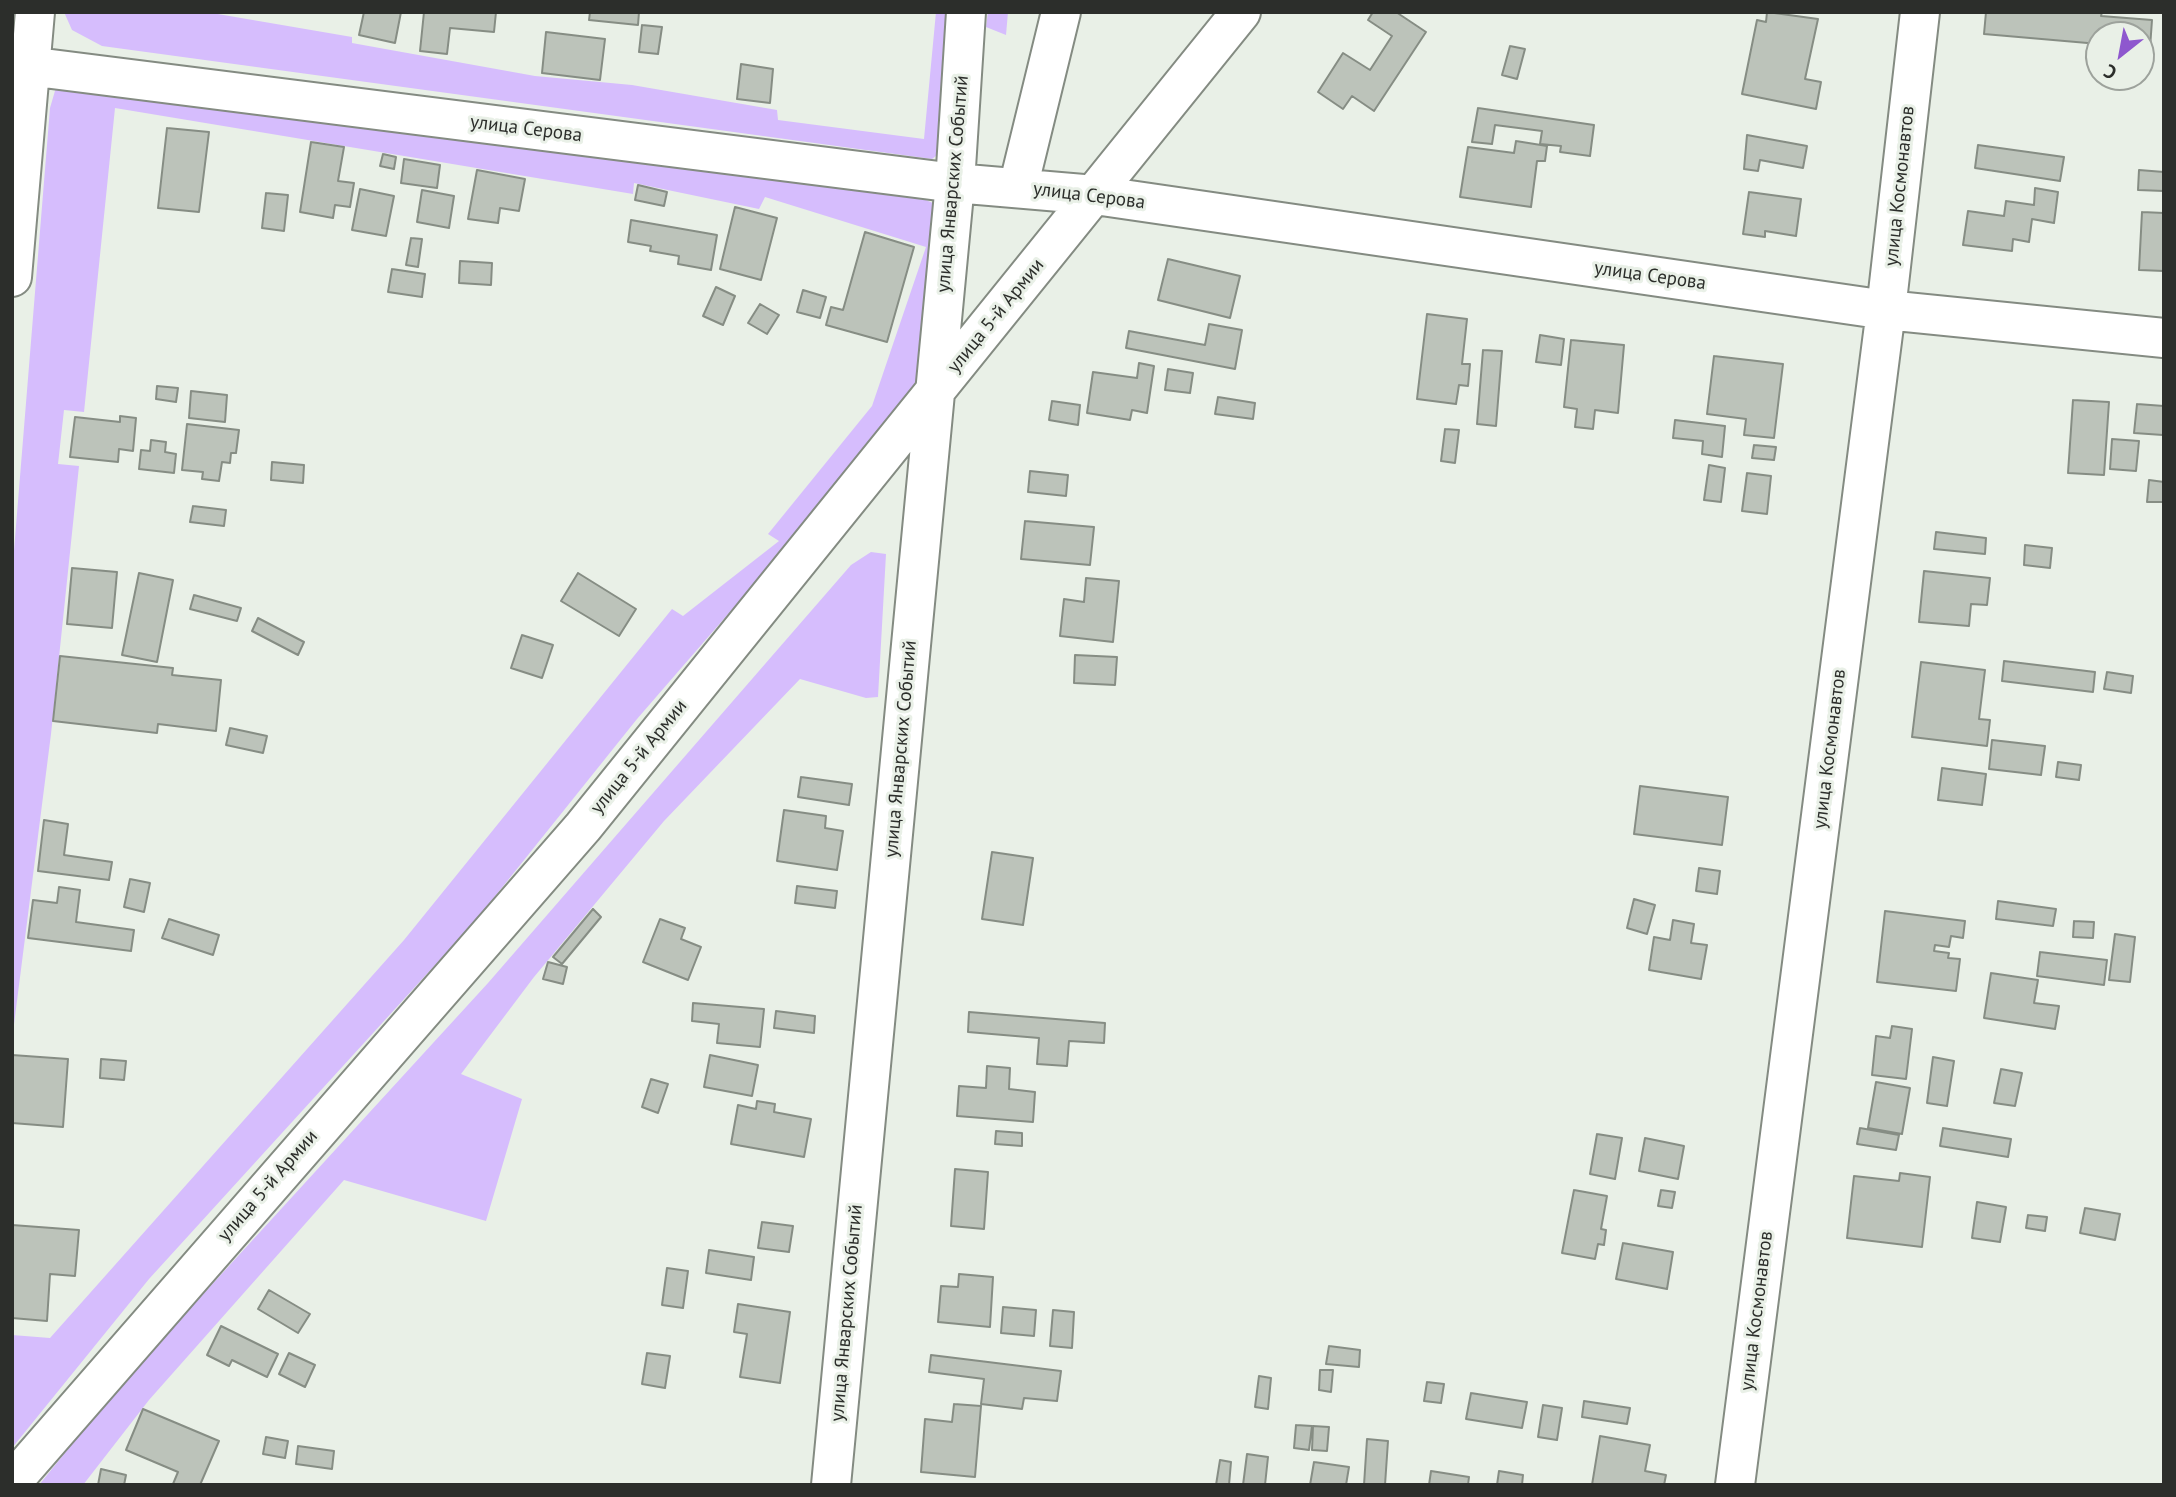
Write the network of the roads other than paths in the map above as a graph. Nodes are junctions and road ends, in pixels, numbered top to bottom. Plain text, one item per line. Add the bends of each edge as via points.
1 (35, 12) edge
2 (967, 12) edge
3 (1061, 12) edge
4 (1241, 12) edge
5 (1920, 12) edge
6 (21, 65) edge
7 (955, 183) junction
8 (1018, 188) junction
9 (1095, 195) junction
10 (12, 277) edge
11 (1886, 310) junction
12 (2164, 338) edge
13 (935, 390) junction
14 (12, 1482) edge
15 (831, 1485) edge
16 (1735, 1485) edge

1 - 6 street
2 - 7 street, улица Январских Событий
3 - 8 street
4 - 9 street, улица 5-й Армии
5 - 11 street, улица Космонавтов
6 - 7 street, улица Серова
6 - 10 street
7 - 8 street, улица Серова
7 - 13 street, улица Январских Событий
8 - 9 street, улица Серова
9 - 11 street, улица Серова
9 - 13 street, улица 5-й Армии
11 - 12 street, улица Серова
11 - 16 street, улица Космонавтов
13 - 14 street, улица 5-й Армии via 583,827
13 - 15 street, улица Январских Событий

